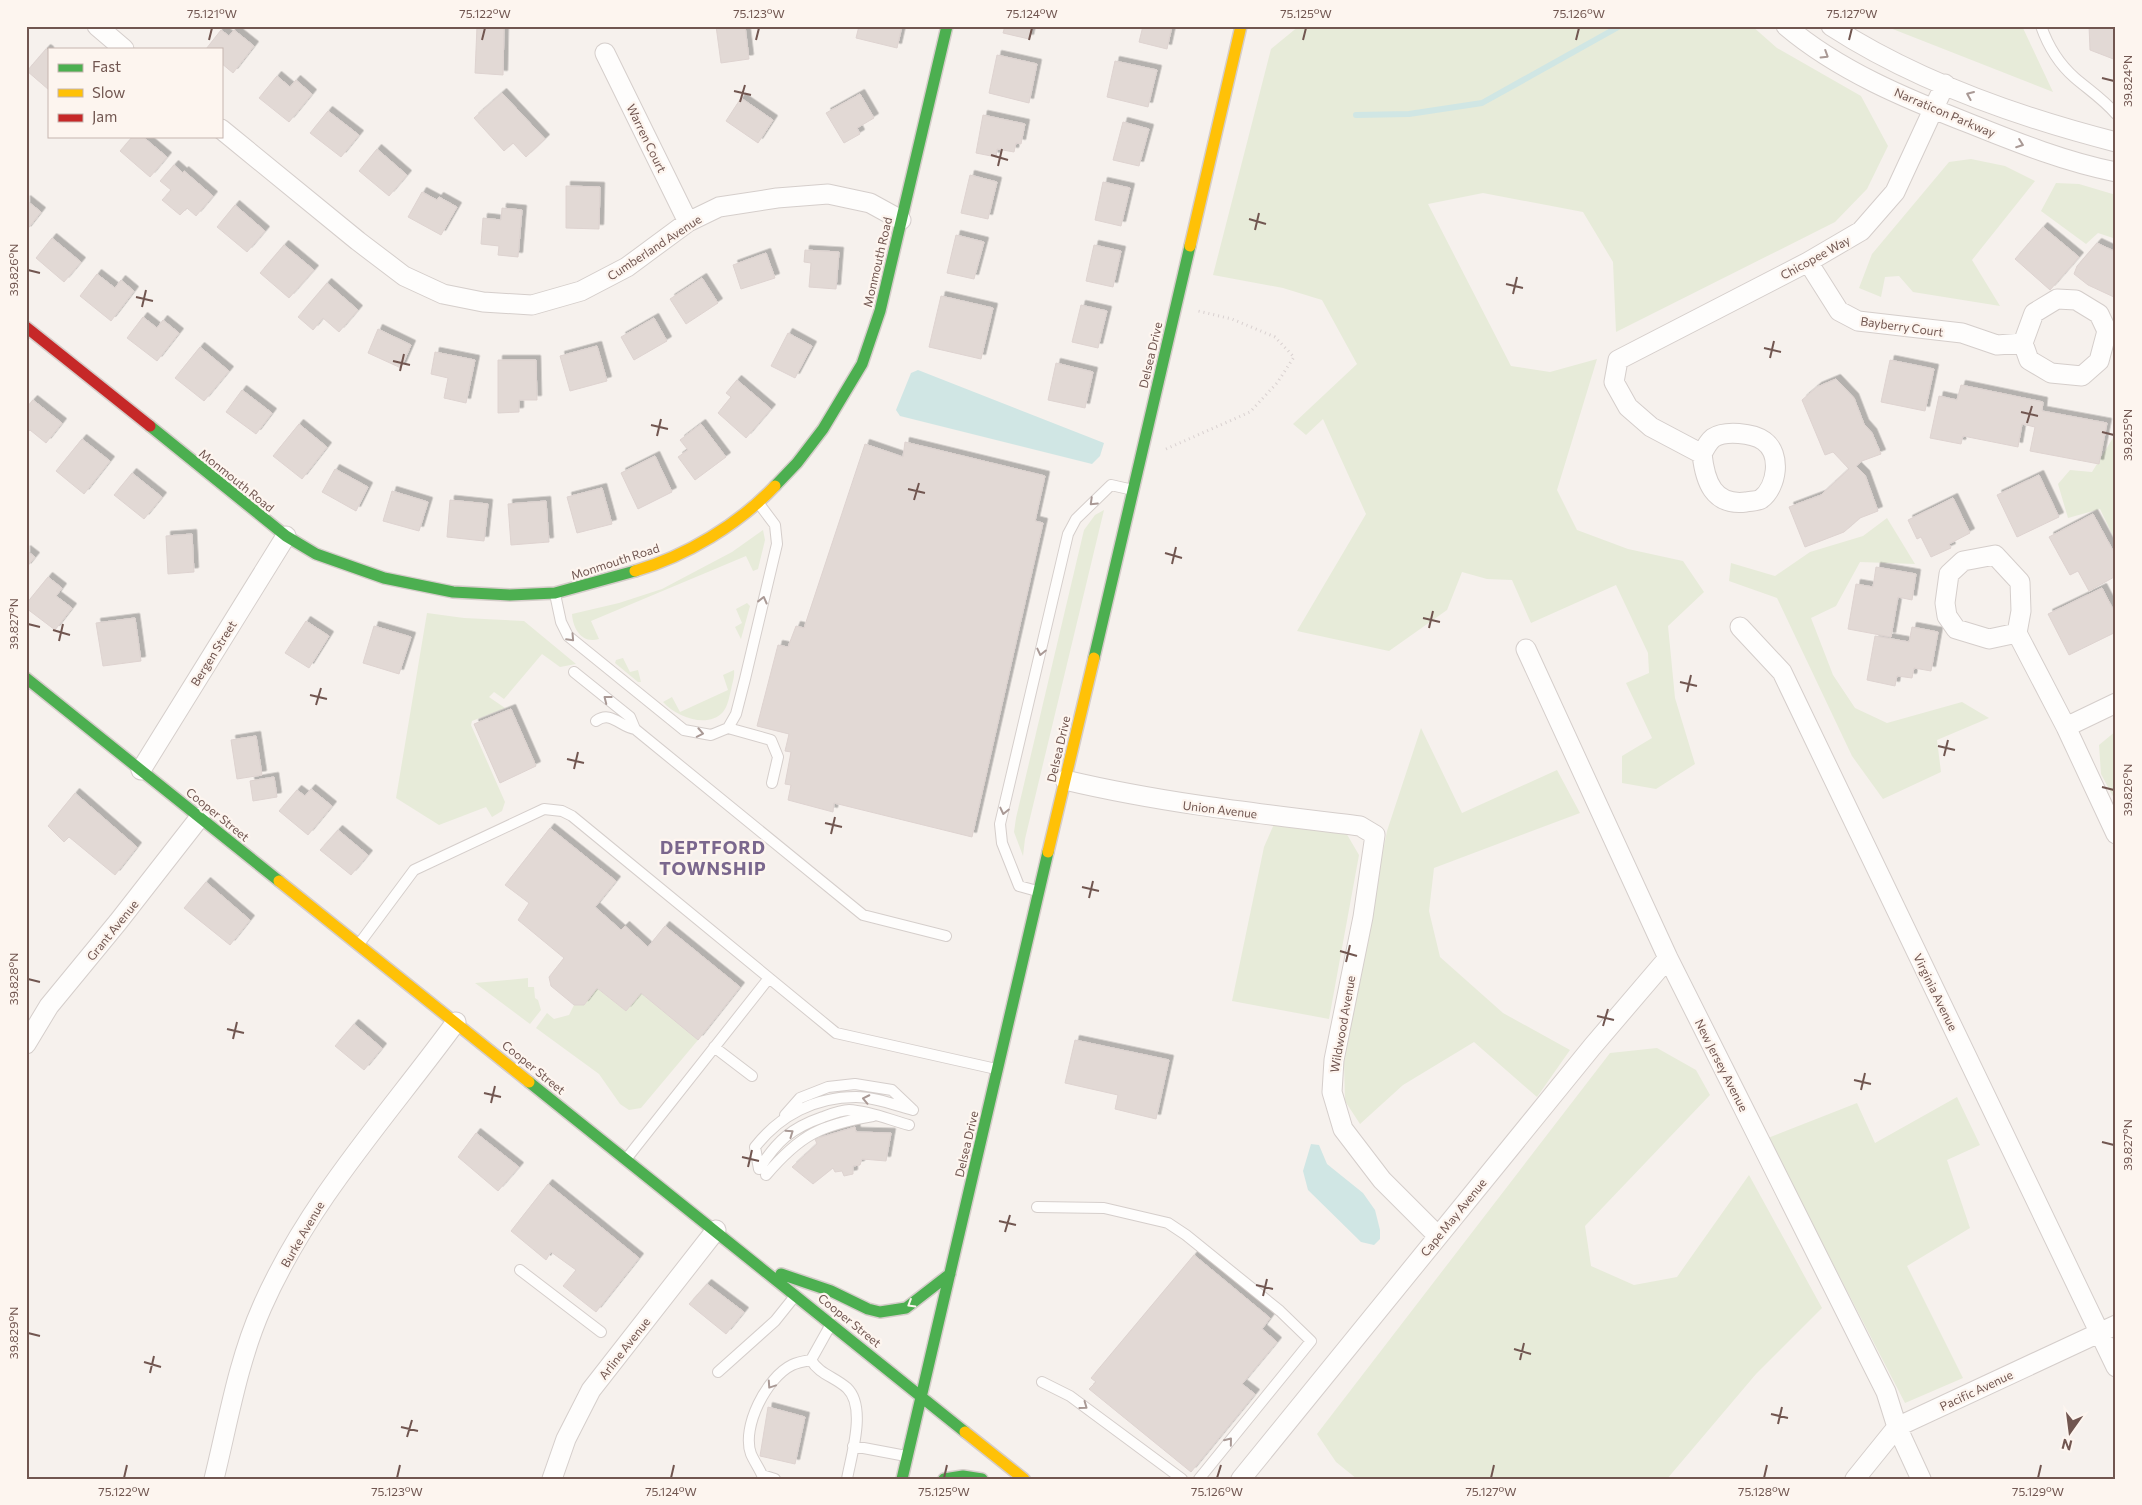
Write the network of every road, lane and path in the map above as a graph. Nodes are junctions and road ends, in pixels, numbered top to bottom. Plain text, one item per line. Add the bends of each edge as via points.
1 (97, 26) edge
2 (946, 26) edge
3 (1241, 26) edge
4 (1786, 26) edge
5 (1830, 26) edge
6 (2041, 26) edge
7 (123, 48) edge
8 (605, 53) dead end
9 (1945, 84) junction
10 (1933, 109) junction
11 (2116, 114) edge
12 (222, 131) edge
13 (2116, 142) edge
14 (2116, 172) edge
15 (901, 220) junction
16 (688, 222) junction
17 (1808, 262) junction
18 (1176, 305) junction
19 (26, 327) edge
20 (2023, 343) junction
21 (1144, 444) junction
22 (1702, 454) dead end
23 (1134, 490) junction
24 (759, 503) junction
25 (286, 536) junction
26 (555, 593) junction
27 (1740, 628) dead end
28 (2017, 633) junction
29 (1526, 649) dead end
30 (574, 672) dead end
31 (26, 678) edge
32 (2116, 703) edge
33 (596, 721) dead end
34 (2066, 727) junction
35 (728, 728) junction
36 (635, 729) junction
37 (141, 770) junction
38 (1065, 780) junction
39 (772, 783) dead end
40 (200, 817) junction
41 (2116, 834) edge
42 (1375, 835) joint
43 (1039, 892) junction
44 (946, 936) dead end
45 (359, 944) junction
46 (1668, 958) junction
47 (769, 978) junction
48 (456, 1022) junction
49 (26, 1044) edge
50 (714, 1047) junction
51 (997, 1069) junction
52 (752, 1076) dead end
53 (913, 1110) dead end
54 (876, 1116) junction
55 (910, 1125) dead end
56 (626, 1158) junction
57 (766, 1175) dead end
58 (1037, 1207) dead end
59 (716, 1230) junction
60 (1438, 1236) junction
61 (762, 1267) junction
62 (520, 1270) dead end
63 (950, 1274) junction
64 (796, 1295) junction
65 (832, 1323) junction
66 (2107, 1329) edge
67 (601, 1332) dead end
68 (811, 1360) junction
69 (2116, 1368) edge
70 (718, 1372) dead end
71 (1042, 1382) dead end
72 (922, 1395) junction
73 (1897, 1427) junction
74 (854, 1446) junction
75 (907, 1457) junction
76 (214, 1479) edge
77 (552, 1479) edge
78 (775, 1479) edge
79 (847, 1479) edge
80 (902, 1479) edge
81 (944, 1479) edge
82 (982, 1479) edge
83 (1024, 1479) edge
84 (1182, 1479) edge
85 (1199, 1479) edge
86 (1241, 1479) edge
87 (1855, 1479) edge
88 (1921, 1479) edge

1 - 7 street
2 - 15 main road, Monmouth Road
3 - 18 main road, Delsea Drive
4 -> 10 street, Narraticon Parkway via 1824,55
5 - 9 street, Narraticon Parkway via 1893,61
6 - 11 lane via 2048,45 2063,66
8 - 16 street, Warren Court
9 - 10 street, Chicopee Way
13 -> 9 street, Narraticon Parkway via 2058,128
10 -> 14 street, Narraticon Parkway via 2047,153
10 - 17 street, Chicopee Way via 1895,192 1861,231
12 - 16 street, Cumberland Avenue via 404,276 443,294 483,302 532,305 581,291 627,267
15 - 16 street, Cumberland Avenue via 870,203 828,194 719,207
15 - 24 main road, Monmouth Road via 880,311 862,364 823,429 797,463
17 - 20 street, Bayberry Court via 1839,311 1858,321 1962,333 1997,345
17 - 22 street, Chicopee Way via 1618,360 1614,382 1628,407 1651,427
18 - 21 main road, Delsea Drive
18 - 21 path via 1232,319 1275,337 1294,357 1277,383 1250,412 1166,449
19 - 25 main road, Monmouth Road
20 - 20 street via 2029,360 2051,373 2082,376 2099,361 2107,331 2099,314 2076,300 2056,299 2034,313
21 - 23 main road, Delsea Drive
23 - 38 main road, Delsea Drive
23 -> 43 lane via 1111,485 1076,519 1068,534 1000,824 1002,843 1019,886
24 - 26 main road, Monmouth Road via 698,545 652,566
35 -> 24 lane via 736,714 777,544 775,525
25 - 26 main road, Monmouth Road via 316,554 384,578 453,592
25 - 37 street, Bergen Street
26 -> 35 lane via 561,622 568,636 640,696 684,730 711,735
27 - 66 street, Virginia Avenue via 1782,672
28 - 28 street via 2021,611 2020,582 1995,555 1963,561 1949,574 1946,616 1956,629 1989,638
28 - 34 street
29 - 46 street, New Jersey Avenue
36 -> 30 lane via 630,717
31 - 37 main road, Cooper Street
32 - 34 street
33 - 36 lane via 612,717 625,728
34 - 41 street
35 - 39 lane via 772,740 778,757
36 - 44 lane via 862,915
37 - 40 main road, Cooper Street
38 - 42 street, Union Avenue via 1126,795 1196,806 1360,826
38 - 43 main road, Delsea Drive
40 - 45 main road, Cooper Street
40 - 49 street, Grant Avenue via 49,1006
42 - 60 street, Wildwood Avenue via 1363,917 1334,1060 1332,1092 1343,1129 1382,1180
43 - 51 main road, Delsea Drive
45 - 47 lane via 414,870 544,809 553,808 572,816
45 - 48 main road, Cooper Street
46 - 60 street, Cape May Avenue
46 - 73 street, New Jersey Avenue via 1886,1392
47 - 50 lane
47 - 51 lane via 836,1033
48 - 56 main road, Cooper Street
48 - 76 street, Burke Avenue via 336,1178 272,1286 247,1347
50 - 52 lane
50 - 56 lane
51 - 63 main road, Delsea Drive
53 -> 54 lane via 858,1097 830,1099 784,1117 755,1147 759,1169 788,1133 807,1122 847,1110
54 - 55 lane
54 - 57 lane via 820,1130 787,1150
56 - 59 main road, Cooper Street
85 -> 58 lane via 1311,1341 1280,1311 1168,1223 1104,1208
59 - 61 main road, Cooper Street
59 - 77 street, Arline Avenue via 591,1390 566,1439
60 - 86 street, Cape May Avenue
63 -> 61 main road via 906,1308 880,1312 831,1290
61 - 64 main road, Cooper Street
62 - 67 lane
63 - 72 main road, Delsea Drive
64 - 65 main road, Cooper Street
64 - 70 lane via 775,1321
65 - 68 lane
65 - 72 main road, Cooper Street
66 - 69 street, Virginia Avenue
66 - 73 street, Pacific Avenue
68 - 74 lane via 816,1368 848,1390 855,1407 857,1427
68 -> 78 lane via 792,1365 777,1376 752,1417 751,1454 762,1475
71 -> 84 lane via 1070,1396
72 - 75 main road, Delsea Drive
72 - 83 main road, Cooper Street
73 - 87 street, Pacific Avenue
73 - 88 street, New Jersey Avenue
74 - 75 lane
74 - 79 lane
75 - 80 main road, Delsea Drive
81 - 82 main road via 957,1476

